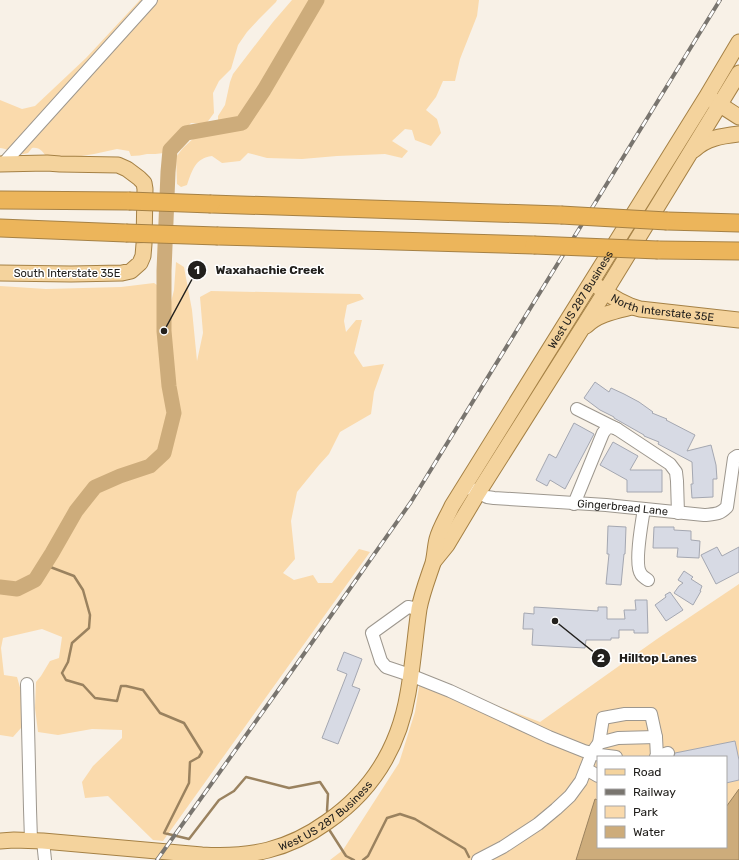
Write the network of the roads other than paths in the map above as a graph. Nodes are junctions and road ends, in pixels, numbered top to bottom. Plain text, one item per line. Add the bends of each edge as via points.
1 (150, 0) edge
2 (739, 42) edge
3 (738, 78) edge
4 (714, 100) junction
5 (739, 117) edge
6 (739, 134) edge
7 (686, 158) junction
8 (2, 164) edge
9 (0, 200) edge
10 (739, 223) edge
11 (0, 228) edge
12 (664, 250) junction
13 (739, 251) edge
14 (739, 261) edge
15 (0, 273) edge
16 (614, 277) junction
17 (592, 282) junction
18 (605, 292) junction
19 (627, 305) junction
20 (739, 320) edge
21 (579, 332) junction
22 (577, 409) dead end
23 (617, 429) junction
24 (738, 454) edge
25 (464, 486) junction
26 (478, 493) junction
27 (574, 504) junction
28 (644, 509) junction
29 (678, 512) junction
30 (433, 562) junction
31 (648, 580) dead end
32 (419, 609) junction
33 (410, 675) junction
34 (27, 684) dead end
35 (656, 737) junction
36 (599, 743) junction
37 (592, 753) junction
38 (610, 756) edge
39 (660, 756) edge
40 (586, 768) junction
41 (597, 775) edge
42 (0, 841) edge
43 (41, 850) edge
44 (221, 858) edge
45 (478, 860) edge

1 - 8 street
2 - 4 main road, West US 287 Business
3 - 4 main road, West US 287 Business
4 - 5 main road
4 - 7 main road, West US 287 Business
4 - 17 main road, West US 287 Business
6 - 7 main road via 708,140
7 - 16 main road, West US 287 Business
8 - 15 main road, South Interstate 35E via 118,164 127,169 144,183 144,244 140,262 131,271 122,273
9 - 10 highway, bridge via 129,201 561,214
11 - 12 highway, bridge
12 - 13 highway
12 - 14 highway via 710,259
16 - 18 main road, West US 287 Business
16 - 19 main road
17 - 18 main road, North Interstate 35E
17 - 25 main road, West US 287 Business
18 - 19 main road, North Interstate 35E
18 - 21 main road, West US 287 Business
19 - 20 main road, North Interstate 35E via 652,311
19 - 21 main road via 598,317
21 - 26 main road, West US 287 Business
22 - 23 street
23 - 27 street via 607,428 603,433
23 - 29 street via 670,464 676,472
24 - 29 street, Gingerbread Lane via 734,458 727,507 722,512 704,515
25 - 26 street, Gingerbread Lane
25 - 30 main road, West US 287 Business via 437,538
26 - 27 street, Gingerbread Lane via 494,498
26 - 30 main road, West US 287 Business via 447,545
27 - 28 street, Gingerbread Lane
28 - 29 street, Gingerbread Lane
28 - 31 street via 638,566 640,574
30 - 32 main road, West US 287 Business
32 - 33 main road, West US 287 Business
32 - 33 street via 408,607 372,633 386,667
33 - 37 street via 549,737
33 - 44 main road, West US 287 Business via 403,714 391,748 376,775 353,802 320,827 289,844 261,853
34 - 43 street via 29,802
35 - 36 street via 618,738
35 - 36 street via 651,714 625,714 603,718
35 - 39 street
36 - 37 street
37 - 38 street
37 - 40 street
40 - 41 street
40 - 45 street via 581,781 556,809 503,847
42 - 43 main road, West US 287 Business via 14,840
43 - 44 main road, West US 287 Business

